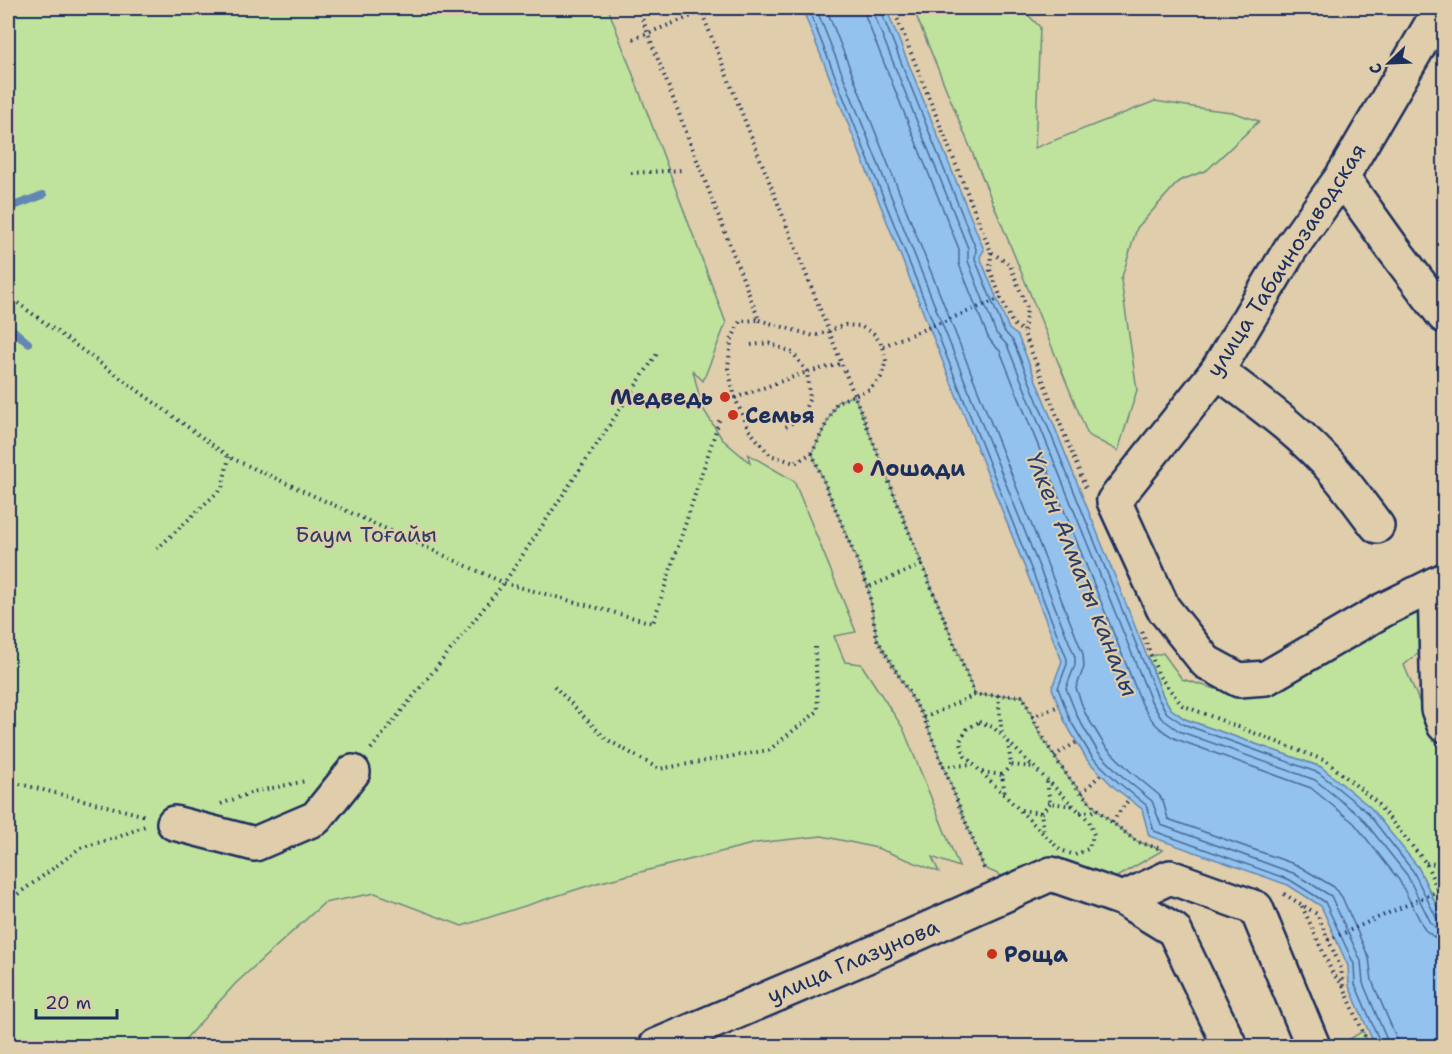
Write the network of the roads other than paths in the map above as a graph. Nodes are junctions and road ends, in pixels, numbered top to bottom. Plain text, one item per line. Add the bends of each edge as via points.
1 (1441, 8) edge
2 (1342, 177) junction
3 (1444, 316) edge
4 (1217, 371) junction
5 (1377, 526) dead end
6 (1440, 582) edge
7 (1444, 725) edge
8 (353, 772) road end
9 (166, 821) road end
10 (1123, 899) junction
11 (676, 1042) edge
12 (1230, 1047) edge
13 (1313, 1047) edge

1 - 2 street, улица Табачнозаводская
2 - 3 street
2 - 4 street, улица Табачнозаводская via 1292,248
4 - 5 street via 1271,411 1311,448
4 - 6 street, улица Табачнозаводская via 1114,501 1163,608 1206,662 1239,680 1266,678 1383,610
6 - 7 street via 1438,709
8 - 9 street via 316,818 255,844
10 - 11 street, улица Глазунова via 1051,874
10 - 12 street via 1174,930
10 - 13 street via 1170,877 1256,908

